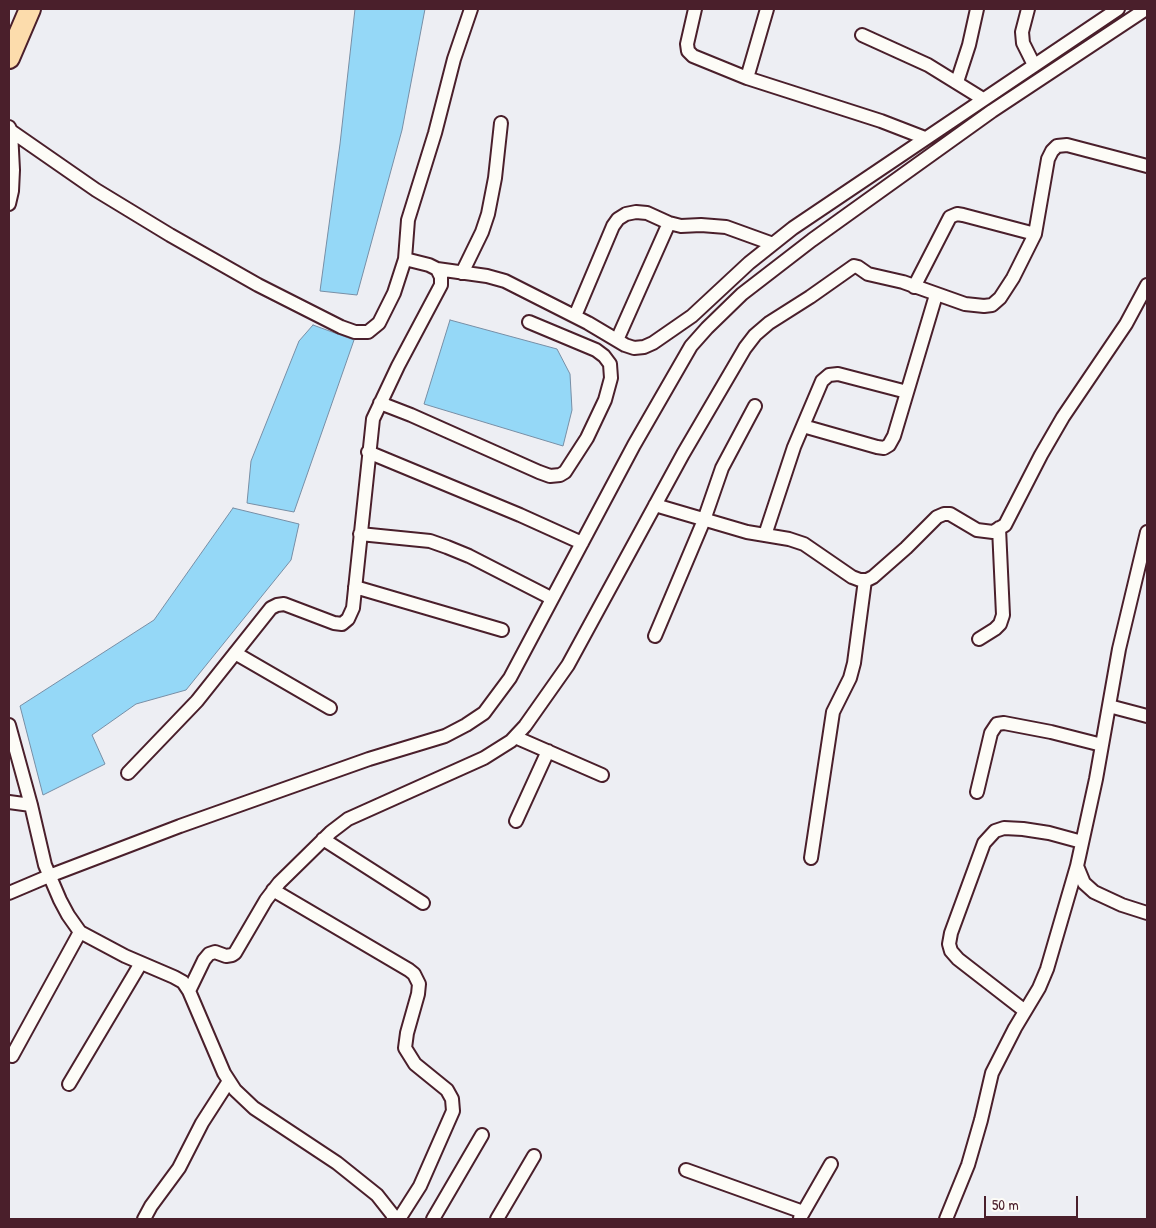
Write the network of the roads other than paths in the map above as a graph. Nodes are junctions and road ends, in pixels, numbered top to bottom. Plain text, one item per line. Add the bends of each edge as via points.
1 (30, 9) edge
2 (471, 9) edge
3 (695, 9) edge
4 (768, 9) edge
5 (977, 9) edge
6 (1028, 9) edge
7 (1118, 9) edge
8 (1146, 9) edge
9 (862, 35) dead end
10 (9, 58) edge
11 (1034, 65) junction
12 (747, 78) junction
13 (956, 82) junction
14 (983, 99) junction
15 (501, 123) dead end
16 (10, 129) edge
17 (925, 138) junction
18 (1147, 166) edge
19 (9, 204) edge
20 (669, 223) junction
21 (1035, 234) junction
22 (773, 244) junction
23 (404, 259) junction
24 (437, 269) junction
25 (462, 272) junction
26 (1147, 285) edge
27 (914, 287) junction
28 (936, 294) junction
29 (575, 316) junction
30 (529, 322) dead end
31 (617, 340) junction
32 (907, 392) junction
33 (380, 403) junction
34 (755, 406) dead end
35 (803, 426) junction
36 (368, 452) junction
37 (655, 505) junction
38 (704, 520) junction
39 (999, 528) junction
40 (1147, 532) edge
41 (360, 534) junction
42 (765, 535) junction
43 (582, 543) junction
44 (864, 580) junction
45 (355, 587) junction
46 (551, 598) junction
47 (502, 630) dead end
48 (656, 636) dead end
49 (979, 639) dead end
50 (235, 653) junction
51 (1109, 706) junction
52 (330, 708) dead end
53 (1147, 716) edge
54 (9, 725) edge
55 (515, 737) junction
56 (1102, 745) junction
57 (548, 752) junction
58 (128, 773) dead end
59 (602, 776) dead end
60 (977, 792) dead end
61 (9, 802) edge
62 (31, 805) junction
63 (516, 821) dead end
64 (323, 840) junction
65 (1082, 842) junction
66 (810, 858) dead end
67 (1077, 866) junction
68 (47, 870) junction
69 (273, 890) junction
70 (9, 893) edge
71 (423, 903) dead end
72 (1147, 913) edge
73 (80, 932) junction
74 (141, 963) junction
75 (189, 991) junction
76 (1025, 1011) junction
77 (12, 1056) dead end
78 (229, 1081) junction
79 (69, 1084) dead end
80 (482, 1135) dead end
81 (534, 1156) dead end
82 (831, 1164) dead end
83 (686, 1170) dead end
84 (801, 1216) edge
85 (144, 1219) edge
86 (394, 1219) edge
87 (399, 1219) edge
88 (433, 1219) edge
89 (498, 1219) edge
90 (946, 1219) edge

1 - 10 main road
2 - 23 street via 408,220
3 - 12 street via 688,51 692,56
4 - 12 street
5 - 13 street via 970,45
6 - 11 street via 1022,32 1023,43
7 - 11 street
8 - 43 street via 992,111 864,202 726,308 691,346
9 - 13 street via 928,64
11 - 14 street
12 - 17 street
13 - 14 street
14 - 17 street
15 - 25 street via 496,178 488,214
16 - 19 street via 13,170
16 - 23 street via 96,190 170,236 258,285 355,332 368,332 379,323 394,293
17 - 22 street
18 - 21 street via 1067,145 1057,146 1048,160
20 - 22 street via 726,227
20 - 29 street via 647,213 636,212 618,219
20 - 31 street
21 - 27 street via 963,215 950,216
21 - 28 street via 1013,278 992,305 965,304
22 - 31 street via 692,316 653,344 634,348
23 - 24 street
24 - 25 street
24 - 33 street via 441,285
25 - 29 street via 504,281
26 - 39 street via 1126,324 1063,417 1005,525
27 - 28 street
27 - 37 street via 874,276 854,266 769,323 745,348
28 - 32 street
29 - 31 street
30 - 33 street via 596,350 610,364 611,378 605,400 587,438 560,475 539,472
32 - 35 street via 848,376 829,376 822,380
32 - 35 street via 894,436 884,448
33 - 36 street via 373,419
34 - 38 street via 722,468
35 - 42 street
36 - 41 street
36 - 43 street
37 - 38 street
37 - 55 street via 568,665
38 - 42 street
38 - 48 street
39 - 44 street via 984,532 944,514 873,577
39 - 49 street via 1003,615 1000,624
40 - 51 street
41 - 45 street
41 - 46 street via 438,544 469,556
42 - 44 street via 804,544 852,577
43 - 46 street
44 - 66 street via 854,663 833,712
45 - 47 street
45 - 50 street via 353,608 342,624 334,624 284,604 277,605 271,608
46 - 68 street via 496,699 484,713 466,725 445,736
50 - 52 street
50 - 58 street via 197,701
51 - 53 street
51 - 56 street
54 - 62 street
55 - 57 street
55 - 64 street via 484,758 348,818
56 - 60 street via 1051,732 997,724 991,733
56 - 65 street
57 - 59 street
57 - 63 street
61 - 62 street
62 - 68 street
64 - 69 street
64 - 71 street
65 - 67 street
65 - 76 street via 1023,829 995,830 984,843 951,933 949,944 958,959
67 - 72 street via 1084,884 1094,892
67 - 76 street via 1047,969
68 - 70 street
68 - 73 street via 64,908
69 - 75 street via 237,950 226,956 215,952 209,954
69 - 87 street via 409,970 419,984 405,1048 415,1064 446,1090 452,1100 453,1111 420,1186
73 - 74 street
73 - 77 street
74 - 75 street via 183,982
74 - 79 street
75 - 78 street
76 - 90 street via 992,1073 968,1165
78 - 85 street via 179,1168
78 - 86 street via 254,1108 337,1163 377,1195
80 - 88 street
81 - 89 street
82 - 84 street
83 - 84 street

